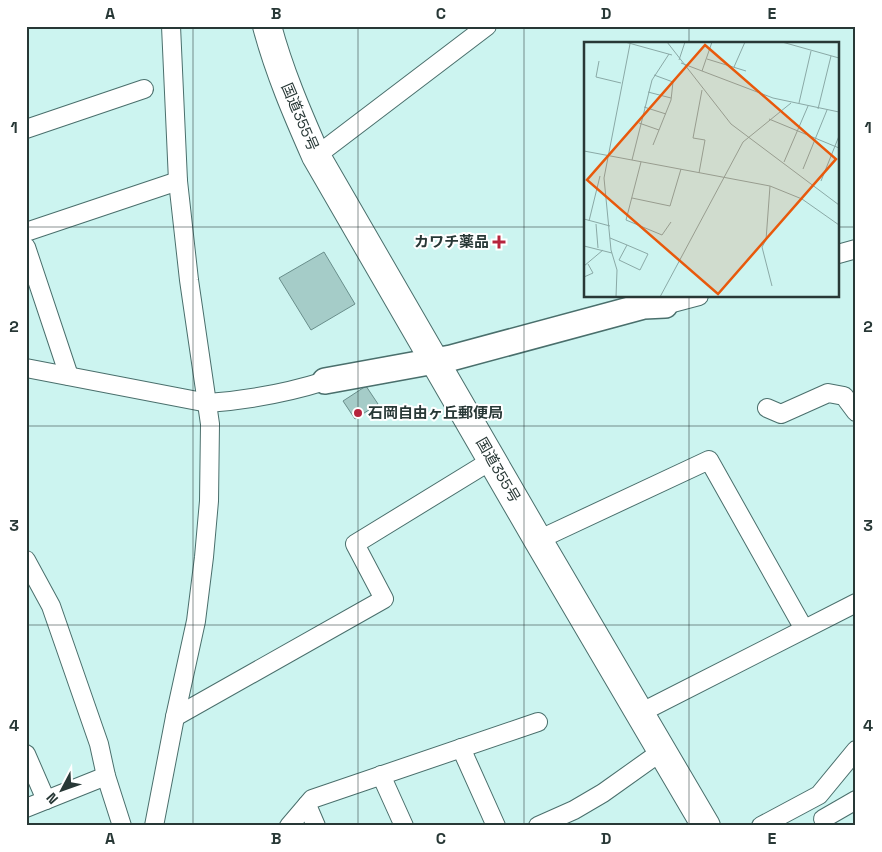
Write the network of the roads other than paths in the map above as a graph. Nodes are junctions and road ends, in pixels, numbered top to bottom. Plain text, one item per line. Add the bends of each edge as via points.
1 (171, 26) edge
2 (267, 26) edge
3 (487, 26) edge
4 (144, 89) dead end
5 (26, 129) edge
6 (316, 156) junction
7 (178, 181) junction
8 (26, 232) edge
9 (26, 247) edge
10 (856, 249) edge
11 (840, 253) edge
12 (691, 298) edge
13 (664, 305) joint
14 (435, 362) junction
15 (26, 368) edge
16 (69, 376) junction
17 (325, 381) joint
18 (208, 403) junction
19 (768, 408) dead end
20 (856, 412) edge
21 (492, 460) junction
22 (538, 540) junction
23 (26, 560) edge
24 (856, 603) edge
25 (804, 629) junction
26 (640, 713) junction
27 (175, 717) junction
28 (538, 722) dead end
29 (461, 748) junction
30 (856, 750) edge
31 (662, 751) junction
32 (26, 754) edge
33 (381, 775) junction
34 (106, 776) junction
35 (46, 800) junction
36 (856, 800) edge
37 (307, 806) junction
38 (26, 808) edge
39 (823, 818) dead end
40 (122, 826) edge
41 (154, 826) edge
42 (289, 826) edge
43 (316, 826) edge
44 (404, 826) edge
45 (496, 826) edge
46 (538, 826) edge
47 (706, 826) edge
48 (761, 826) edge

1 - 7 street
2 - 6 highway, 国道355号 via 292,102
3 - 6 street
4 - 5 street
6 - 14 highway, 国道355号
7 - 8 street
7 - 18 street
9 - 16 street
10 - 11 street
12 - 13 street
13 - 14 street via 644,306
14 - 17 street
14 - 21 highway, 国道355号
15 - 16 street
16 - 18 street
17 - 18 street via 238,401
18 - 27 street via 209,500 204,557 196,621
19 - 20 street via 781,414 828,393 844,396
21 - 22 highway, 国道355号
21 - 27 street via 355,544 384,599
22 - 25 street via 709,460
22 - 26 highway, 国道355号
23 - 34 street via 51,606 99,744
24 - 25 street
25 - 26 street
26 - 31 highway, 国道355号
27 - 41 street
28 - 29 street
29 - 33 street
29 - 45 street
30 - 48 street via 819,795
31 - 46 street via 603,793
31 - 47 highway, 国道355号
32 - 35 street
33 - 37 street via 312,799
33 - 44 street
34 - 35 street
34 - 40 street
35 - 38 street
36 - 39 street
37 - 42 street
37 - 43 street

